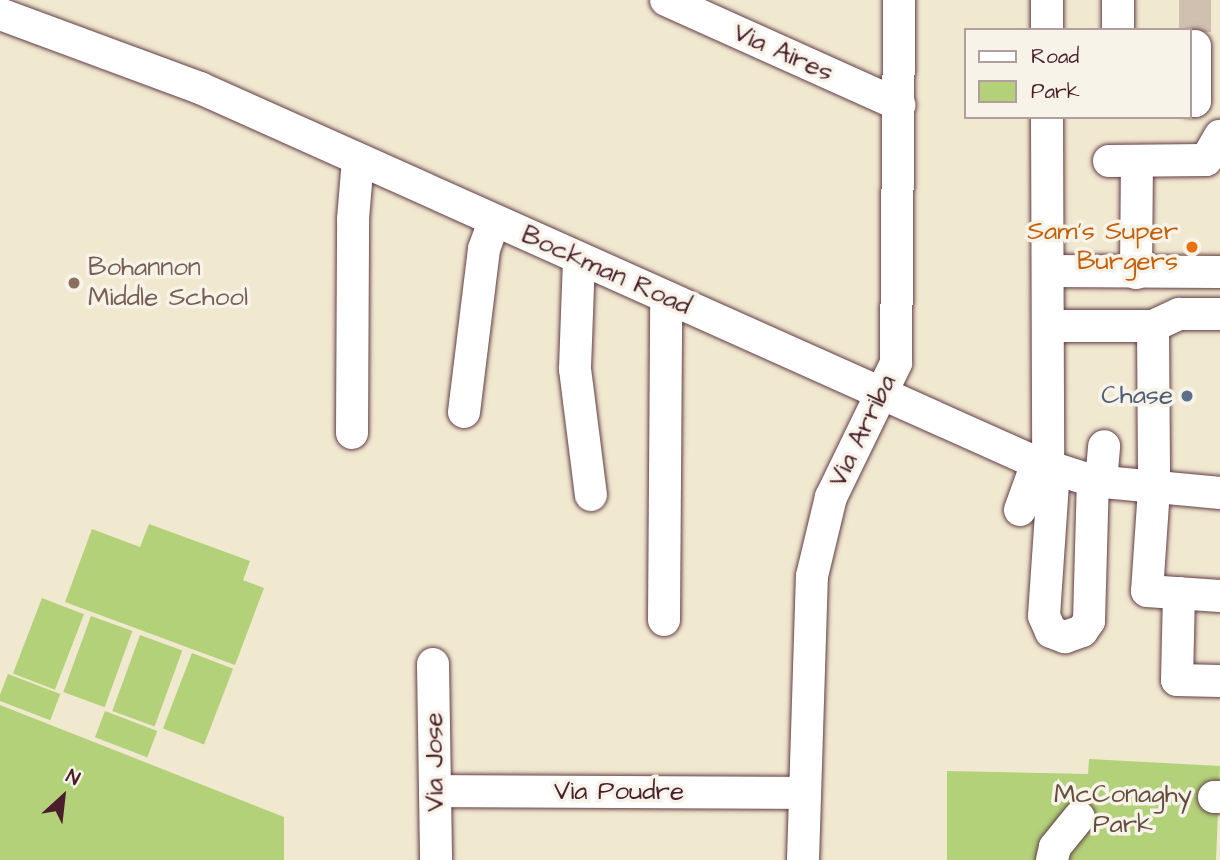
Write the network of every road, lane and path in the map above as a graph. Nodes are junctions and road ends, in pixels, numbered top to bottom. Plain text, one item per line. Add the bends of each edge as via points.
1 (666, 0) edge
2 (900, 0) edge
3 (1047, 0) edge
4 (1118, 0) edge
5 (0, 14) edge
6 (1047, 28) edge
7 (1118, 28) edge
8 (1195, 46) dead end
9 (1192, 101) edge
10 (900, 105) junction
11 (1047, 119) edge
12 (1220, 136) edge
13 (358, 160) junction
14 (494, 221) junction
15 (579, 259) junction
16 (1050, 271) junction
17 (1220, 272) edge
18 (1136, 273) junction
19 (666, 299) junction
20 (1220, 314) edge
21 (1051, 326) junction
22 (1153, 326) junction
23 (881, 395) junction
24 (464, 412) dead end
25 (352, 433) dead end
26 (1104, 446) dead end
27 (1046, 466) junction
28 (1097, 482) junction
29 (1154, 489) junction
30 (1220, 492) edge
31 (591, 495) dead end
32 (1020, 510) dead end
33 (1179, 593) junction
34 (1220, 596) edge
35 (664, 620) dead end
36 (433, 664) dead end
37 (1220, 681) edge
38 (436, 791) junction
39 (803, 793) junction
40 (1079, 817) dead end
41 (436, 860) edge
42 (803, 860) edge
43 (1052, 860) edge

1 - 10 street, Via Aires
2 - 10 street, Via Arriba
3 - 6 street
4 - 7 street
5 - 13 street, Bockman Road via 200,88
8 - 9 street
10 - 23 street, Via Arriba via 896,363
11 - 16 street
12 - 18 street via 1206,160 1123,161
13 - 14 street, Bockman Road
13 - 25 street via 353,219
14 - 15 street, Bockman Road
14 - 24 street via 484,249
15 - 19 street, Bockman Road
15 - 31 street via 575,369
16 - 18 street
16 - 21 street
17 - 18 street
19 - 23 street, Bockman Road
19 - 35 street
20 - 22 street via 1179,314
21 - 22 street
21 - 27 street
22 - 29 street
23 - 27 street, Bockman Road
23 - 39 street, Via Arriba via 831,497 812,576
26 - 28 street
27 - 28 street, Bockman Road
27 - 28 street via 1044,616 1051,632 1065,636 1082,631 1089,621
27 - 32 street
28 - 29 street, Bockman Road
29 - 30 street, Bockman Road
29 - 33 street via 1147,591
33 - 34 street
33 - 37 street via 1177,680
36 - 38 street, Via Jose
38 - 39 street, Via Poudre
38 - 41 street, Via Jose
39 - 42 street, Via Arriba
40 - 43 street via 1055,847

